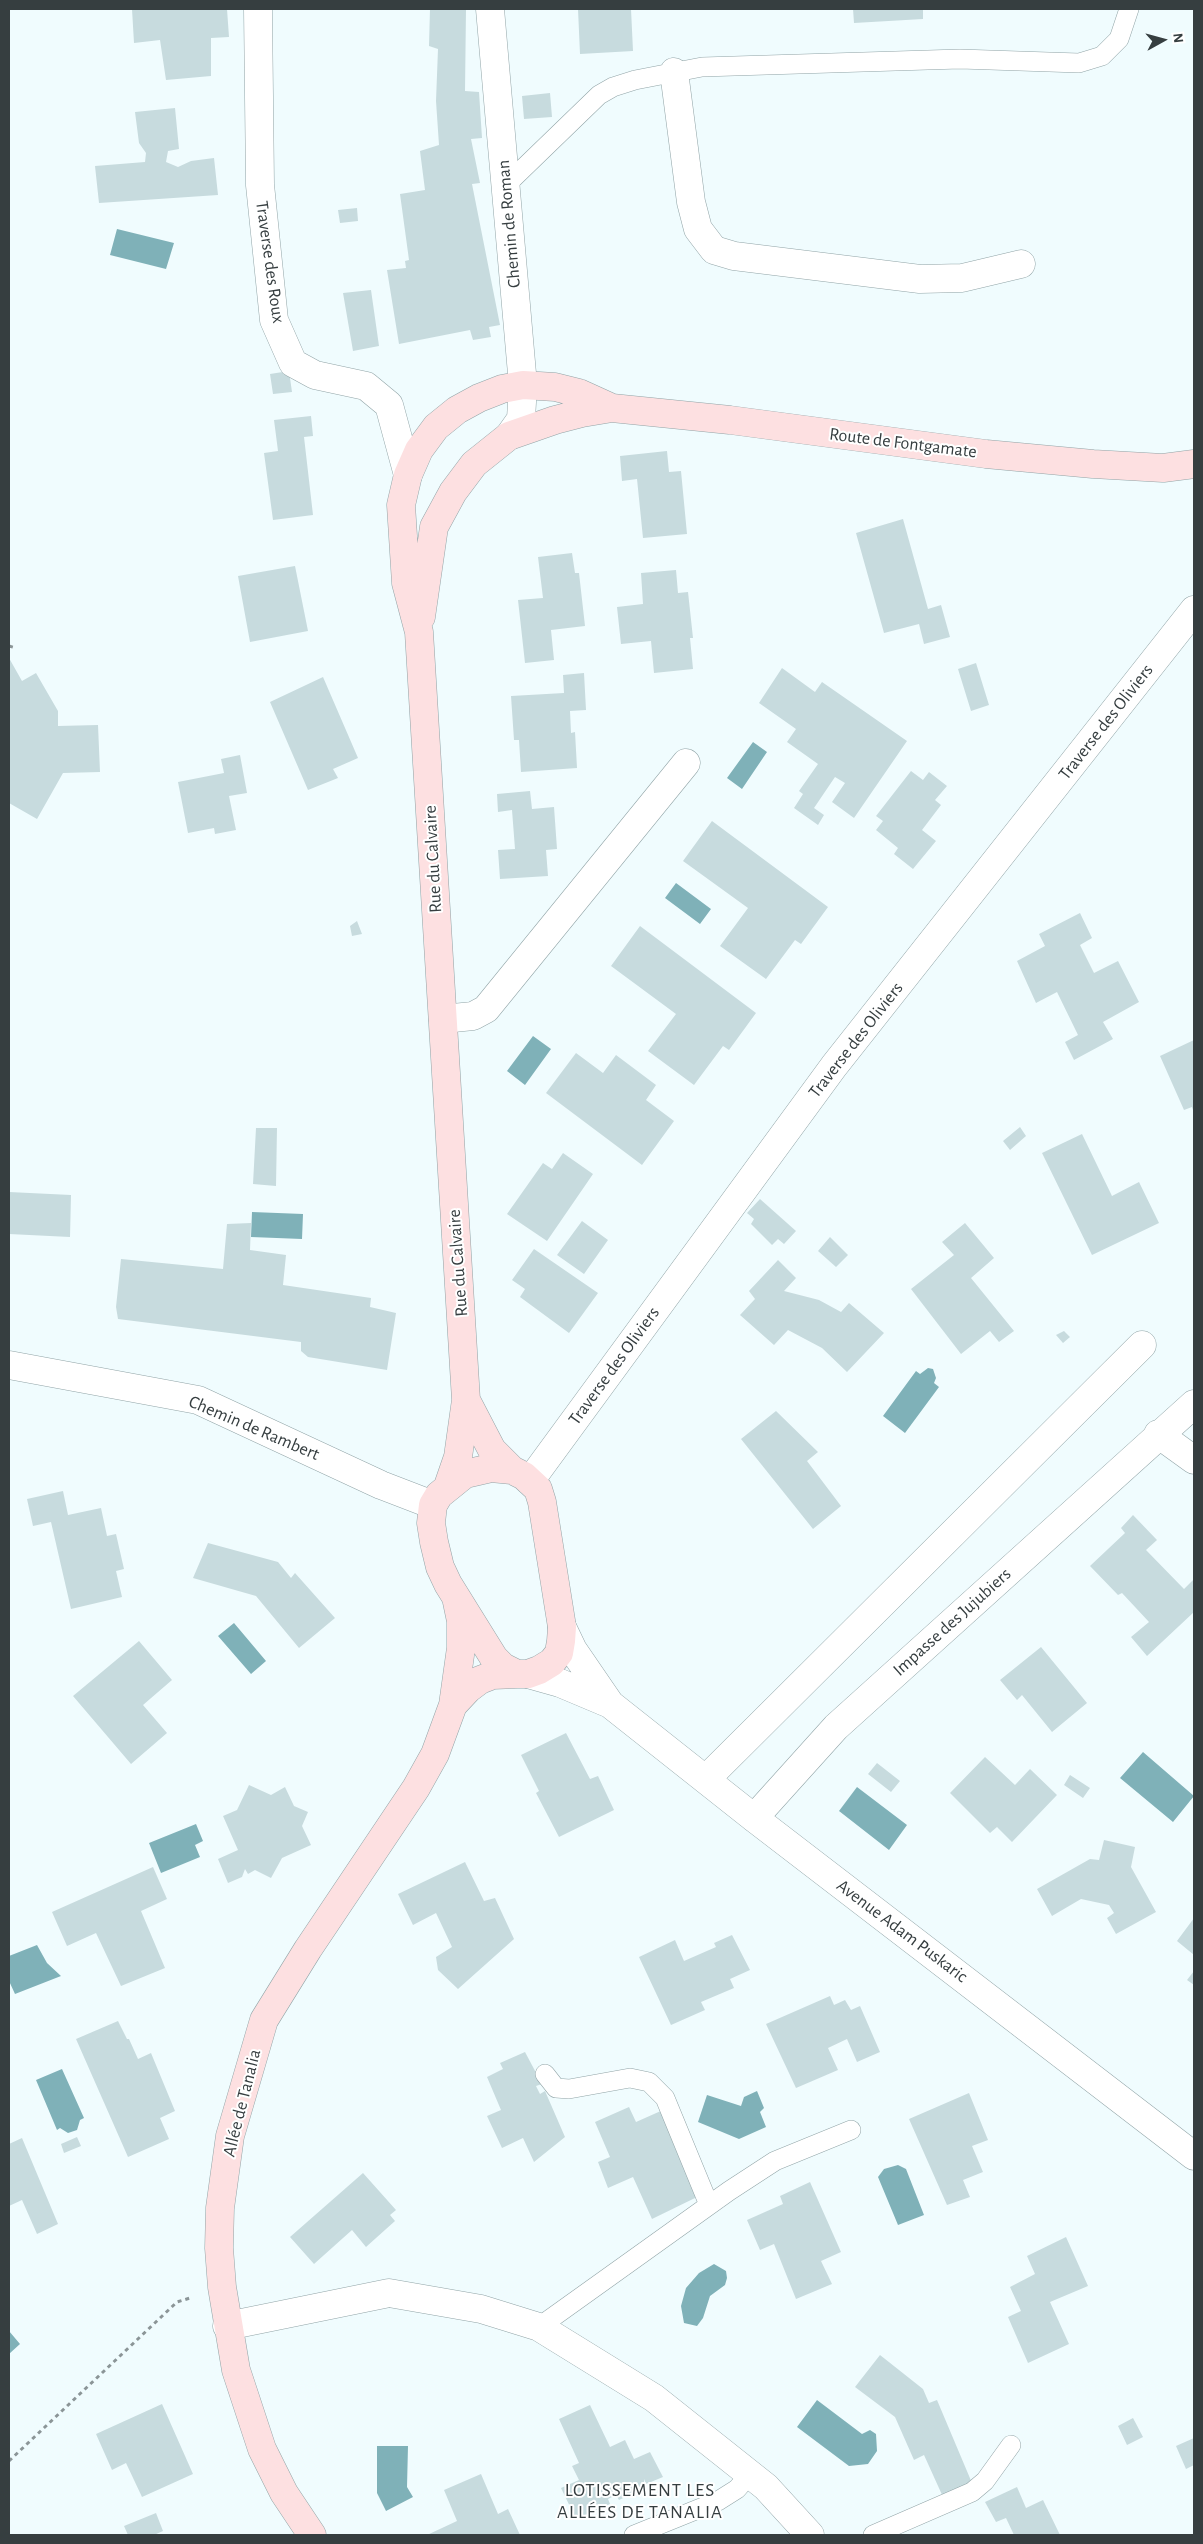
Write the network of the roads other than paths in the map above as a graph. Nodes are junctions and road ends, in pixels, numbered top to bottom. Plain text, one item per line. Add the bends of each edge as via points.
1 (258, 9) edge
2 (490, 9) edge
3 (1129, 9) edge
4 (674, 72) junction
5 (506, 185) junction
6 (1021, 264) dead end
7 (523, 385) junction
8 (612, 408) junction
9 (509, 436) junction
10 (1194, 464) edge
11 (408, 475) junction
12 (1194, 610) edge
13 (419, 632) junction
14 (686, 763) dead end
15 (443, 1020) junction
16 (1142, 1344) dead end
17 (9, 1365) edge
18 (466, 1400) junction
19 (1194, 1404) edge
20 (1158, 1434) junction
21 (1194, 1460) edge
22 (521, 1475) junction
23 (441, 1495) junction
24 (456, 1597) junction
25 (562, 1628) junction
26 (522, 1674) junction
27 (610, 1704) junction
28 (453, 1706) junction
29 (706, 1779) junction
30 (754, 1818) junction
31 (545, 2074) dead end
32 (851, 2130) dead end
33 (1194, 2156) edge
34 (709, 2205) junction
35 (227, 2326) junction
36 (538, 2328) junction
37 (1011, 2445) dead end
38 (750, 2474) junction
39 (312, 2535) edge
40 (634, 2535) edge
41 (810, 2535) edge
42 (873, 2535) edge

1 - 11 street, Traverse des Roux via 260,185 274,320 293,363 315,375 366,386 389,405
2 - 5 street, Chemin de Roman
3 - 4 lane via 1119,39 1102,56 1079,63 960,59 702,67
4 - 5 lane via 613,86 598,95
4 - 6 street via 691,202 698,229 714,250 734,256 920,279 962,278
5 - 7 street, Chemin de Roman
7 - 8 street, Route de Fontgamate via 579,394
7 - 9 street, Chemin de Roman via 521,418
7 - 11 street, Rue du Calvaire via 479,398 436,427 419,450
8 - 9 street, Route de Fontgamate via 555,420
8 - 10 street, Route de Fontgamate via 986,454 1163,468
9 - 13 street, Route de Fontgamate via 474,464 453,492 434,527
11 - 13 street, Rue du Calvaire via 401,505 406,583
12 - 22 street, Traverse des Oliviers via 834,1066
13 - 15 street, Rue du Calvaire
14 - 15 street via 486,1009 474,1016
15 - 18 street, Rue du Calvaire
16 - 29 street
17 - 23 street, Chemin de Rambert via 198,1400 381,1485
18 - 22 street, Rue du Calvaire via 492,1450
18 - 23 street, Rue du Calvaire via 458,1457
19 - 20 street, Impasse des Jujubiers
20 - 21 street
20 - 30 street, Impasse des Jujubiers via 836,1727
22 - 23 street via 491,1468 478,1470 466,1474
22 - 25 street, Rue du Calvaire via 538,1489 542,1502
23 - 24 street, Rue du Calvaire via 431,1523 440,1567
24 - 26 street via 494,1658 503,1667
24 - 28 street, Allée de Tanalia via 461,1621 461,1648
25 - 26 street, Rue du Calvaire via 559,1653 552,1662
25 - 27 street, Avenue Adam Puskaric
26 - 27 street, Avenue Adam Puskaric via 560,1683
26 - 28 street, Allée de Tanalia via 493,1675 480,1680
27 - 29 street, Avenue Adam Puskaric
28 - 35 street, Allée de Tanalia via 435,1754 416,1788 264,2020 230,2136 220,2208 222,2288
29 - 30 street, Avenue Adam Puskaric
30 - 33 street, Avenue Adam Puskaric
31 - 34 lane via 556,2088 569,2089 630,2078 648,2082 665,2098
32 - 34 lane via 775,2161
34 - 36 lane
35 - 36 street via 389,2293 481,2310
35 - 39 street, Allée de Tanalia via 236,2370 255,2432 284,2493
36 - 38 street via 654,2398
37 - 42 lane via 985,2481 972,2492
38 - 40 lane via 737,2489 718,2501
38 - 41 street

